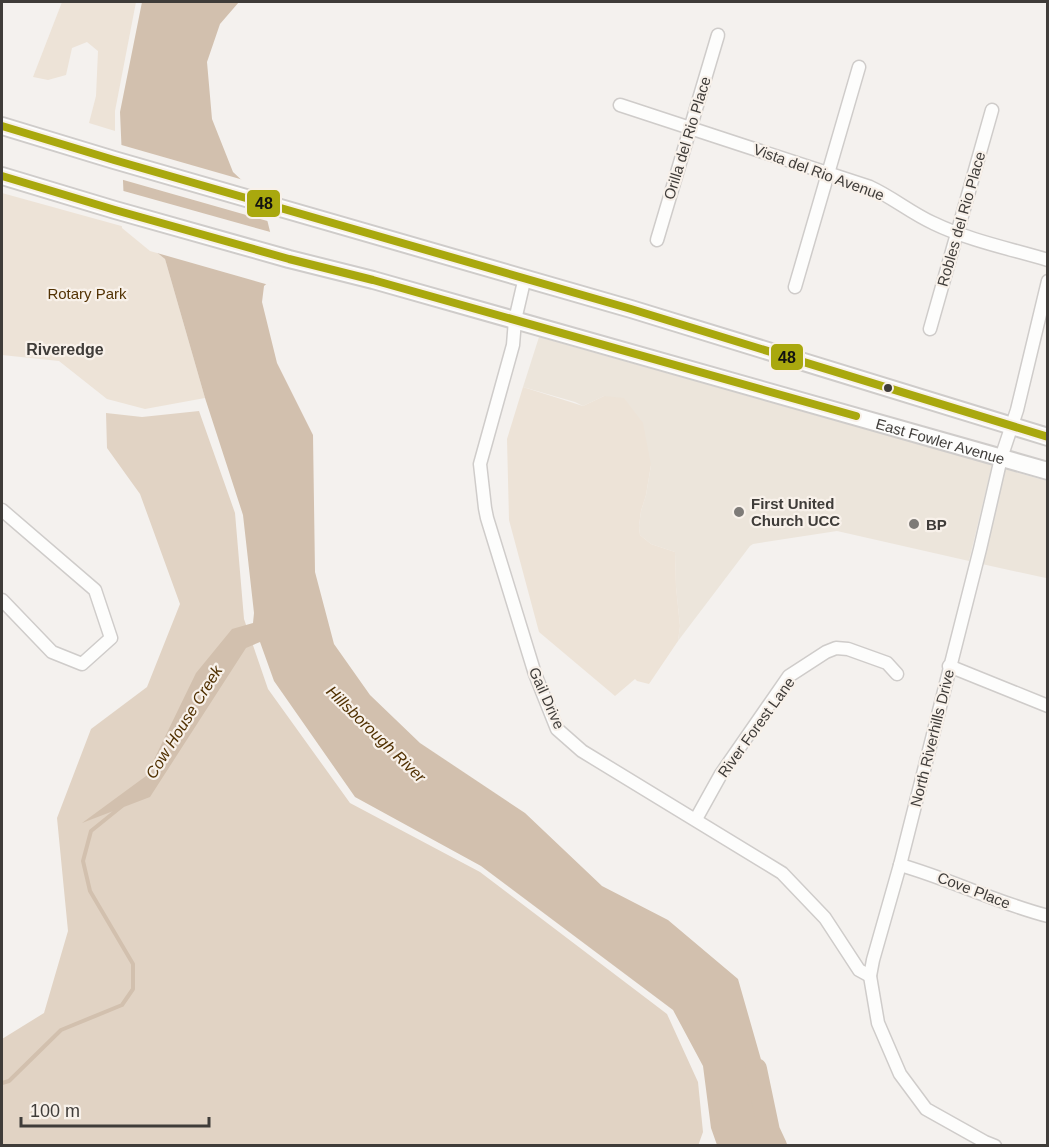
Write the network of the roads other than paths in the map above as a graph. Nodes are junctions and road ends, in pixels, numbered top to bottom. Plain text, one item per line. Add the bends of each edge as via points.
1 (718, 35) dead end
2 (859, 67) dead end
3 (621, 105) dead end
4 (992, 110) dead end
5 (2, 126) edge
6 (690, 127) junction
7 (827, 172) junction
8 (2, 176) edge
9 (957, 233) junction
10 (657, 240) dead end
11 (1047, 260) edge
12 (525, 278) junction
13 (1047, 281) edge
14 (795, 288) dead end
15 (515, 320) junction
16 (930, 329) dead end
17 (1010, 426) junction
18 (1047, 437) edge
19 (1001, 458) junction
20 (1047, 471) edge
21 (2, 510) edge
22 (2, 600) edge
23 (949, 666) junction
24 (897, 674) dead end
25 (1047, 706) edge
26 (696, 819) junction
27 (900, 865) junction
28 (1047, 916) edge
29 (870, 975) junction
30 (995, 1146) edge

1 - 6 street, Orilla del Rio Place
2 - 7 street
3 - 6 street, Vista del Rio Avenue
4 - 9 street, Robles del Rio Place
5 - 12 main road
6 - 7 street, Vista del Rio Avenue
6 - 10 street, Orilla del Rio Place
7 - 9 street, Vista del Rio Avenue via 888,195
7 - 14 street
8 - 15 main road, East Fowler Avenue
9 - 11 street, Vista del Rio Avenue
9 - 16 street, Robles del Rio Place
12 - 15 street, Gail Drive
12 - 17 main road
13 - 17 street, North Riverhills Drive
15 - 19 main road, East Fowler Avenue
15 - 26 street, Gail Drive via 513,345 480,464 487,518 535,674 557,729 582,751
17 - 18 main road
17 - 19 street, North Riverhills Drive
19 - 20 main road, East Fowler Avenue
19 - 23 street, North Riverhills Drive
21 - 22 street via 95,590 111,638 82,664 52,652
23 - 25 street
23 - 27 street, North Riverhills Drive
24 - 26 street, River Forest Lane via 887,663 837,648 789,676 721,774
26 - 29 street, Gail Drive via 782,873 825,918 859,970
27 - 28 street, Cove Place
27 - 29 street, North Riverhills Drive
29 - 30 street, North Riverhills Drive via 878,1023 900,1074 926,1109

